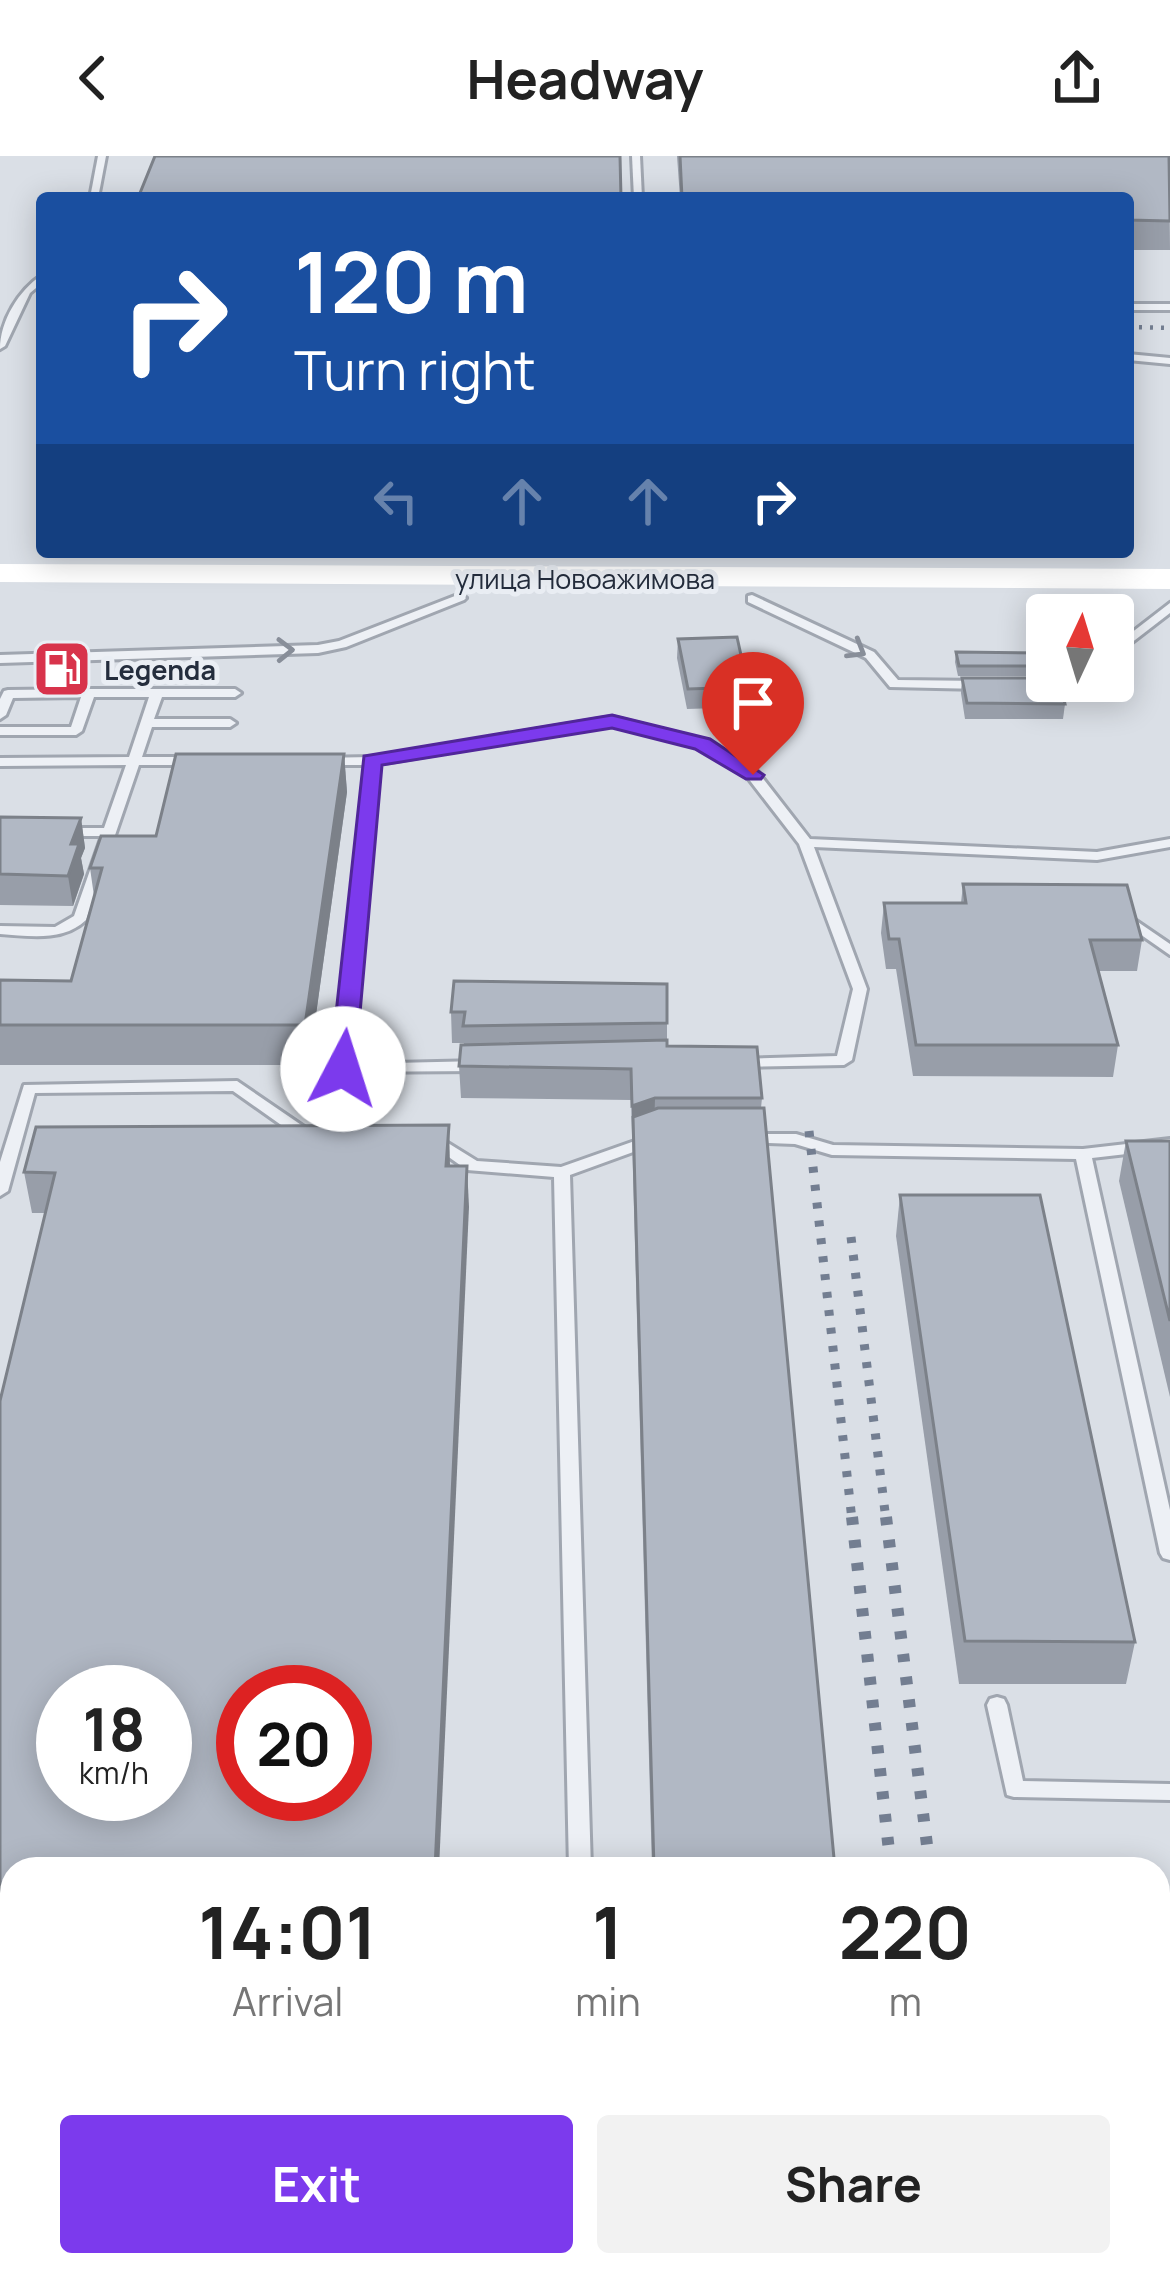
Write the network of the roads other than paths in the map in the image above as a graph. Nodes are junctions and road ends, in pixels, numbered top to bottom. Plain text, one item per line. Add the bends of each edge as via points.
1 (102, 156) edge
2 (636, 156) edge
3 (95, 192) edge
4 (638, 192) edge
5 (36, 283) edge
6 (26, 292) junction
7 (36, 293) edge
8 (1134, 307) edge
9 (1170, 307) edge
10 (0, 346) edge
11 (1134, 358) edge
12 (1170, 361) edge
13 (0, 574) edge
14 (1170, 579) edge
15 (0, 594) edge
16 (460, 598) junction
17 (752, 599) junction
18 (1170, 603) edge
19 (1134, 635) edge
20 (0, 658) edge
21 (1004, 686) edge
22 (158, 692) junction
23 (89, 693) junction
24 (235, 693) dead end
25 (0, 716) edge
26 (147, 723) junction
27 (230, 723) dead end
28 (0, 731) edge
29 (372, 760) junction
30 (134, 761) junction
31 (206, 761) edge
32 (301, 761) edge
33 (0, 762) edge
34 (44, 832) edge
35 (110, 832) junction
36 (806, 843) junction
37 (1170, 843) edge
38 (1132, 922) edge
39 (0, 930) edge
40 (1170, 951) edge
41 (730, 1062) edge
42 (501, 1065) edge
43 (325, 1137) edge
44 (678, 1139) edge
45 (725, 1139) edge
46 (418, 1140) edge
47 (1170, 1144) edge
48 (1082, 1154) junction
49 (562, 1172) junction
50 (0, 1190) edge
51 (1170, 1553) edge
52 (997, 1705) dead end
53 (1170, 1792) edge
54 (580, 1857) edge

1 - 3 lane
2 - 4 lane
5 - 6 lane
6 - 7 lane
6 - 10 lane
8 - 9 lane
11 - 12 lane
13 - 14 main road, улица Новоажимова
15 - 16 main road, улица Новоажимова
16 - 17 main road, улица Новоажимова
20 -> 16 lane via 318,649
17 - 18 main road, улица Новоажимова
17 -> 21 lane via 870,656 894,685
18 - 19 lane
22 - 23 lane
22 - 24 lane
22 - 26 lane
23 - 25 lane via 8,694
23 - 28 lane via 76,731
26 - 27 lane
26 - 30 lane
29 - 32 lane
29 - 36 lane via 612,721 703,744 753,775
29 - 42 lane via 343,1069
30 - 31 lane
30 - 33 lane
30 - 35 lane
34 - 35 lane
35 - 39 lane via 75,926
36 - 37 lane via 1097,856
36 - 41 lane via 860,989 844,1060
38 - 40 lane
43 - 50 lane via 302,1136 237,1086 29,1088
44 - 49 lane via 654,1139
45 - 48 lane via 796,1139 832,1150
46 - 49 lane via 441,1141 473,1166
47 - 48 lane
48 - 51 lane
49 - 54 lane
52 - 53 lane via 1014,1789

